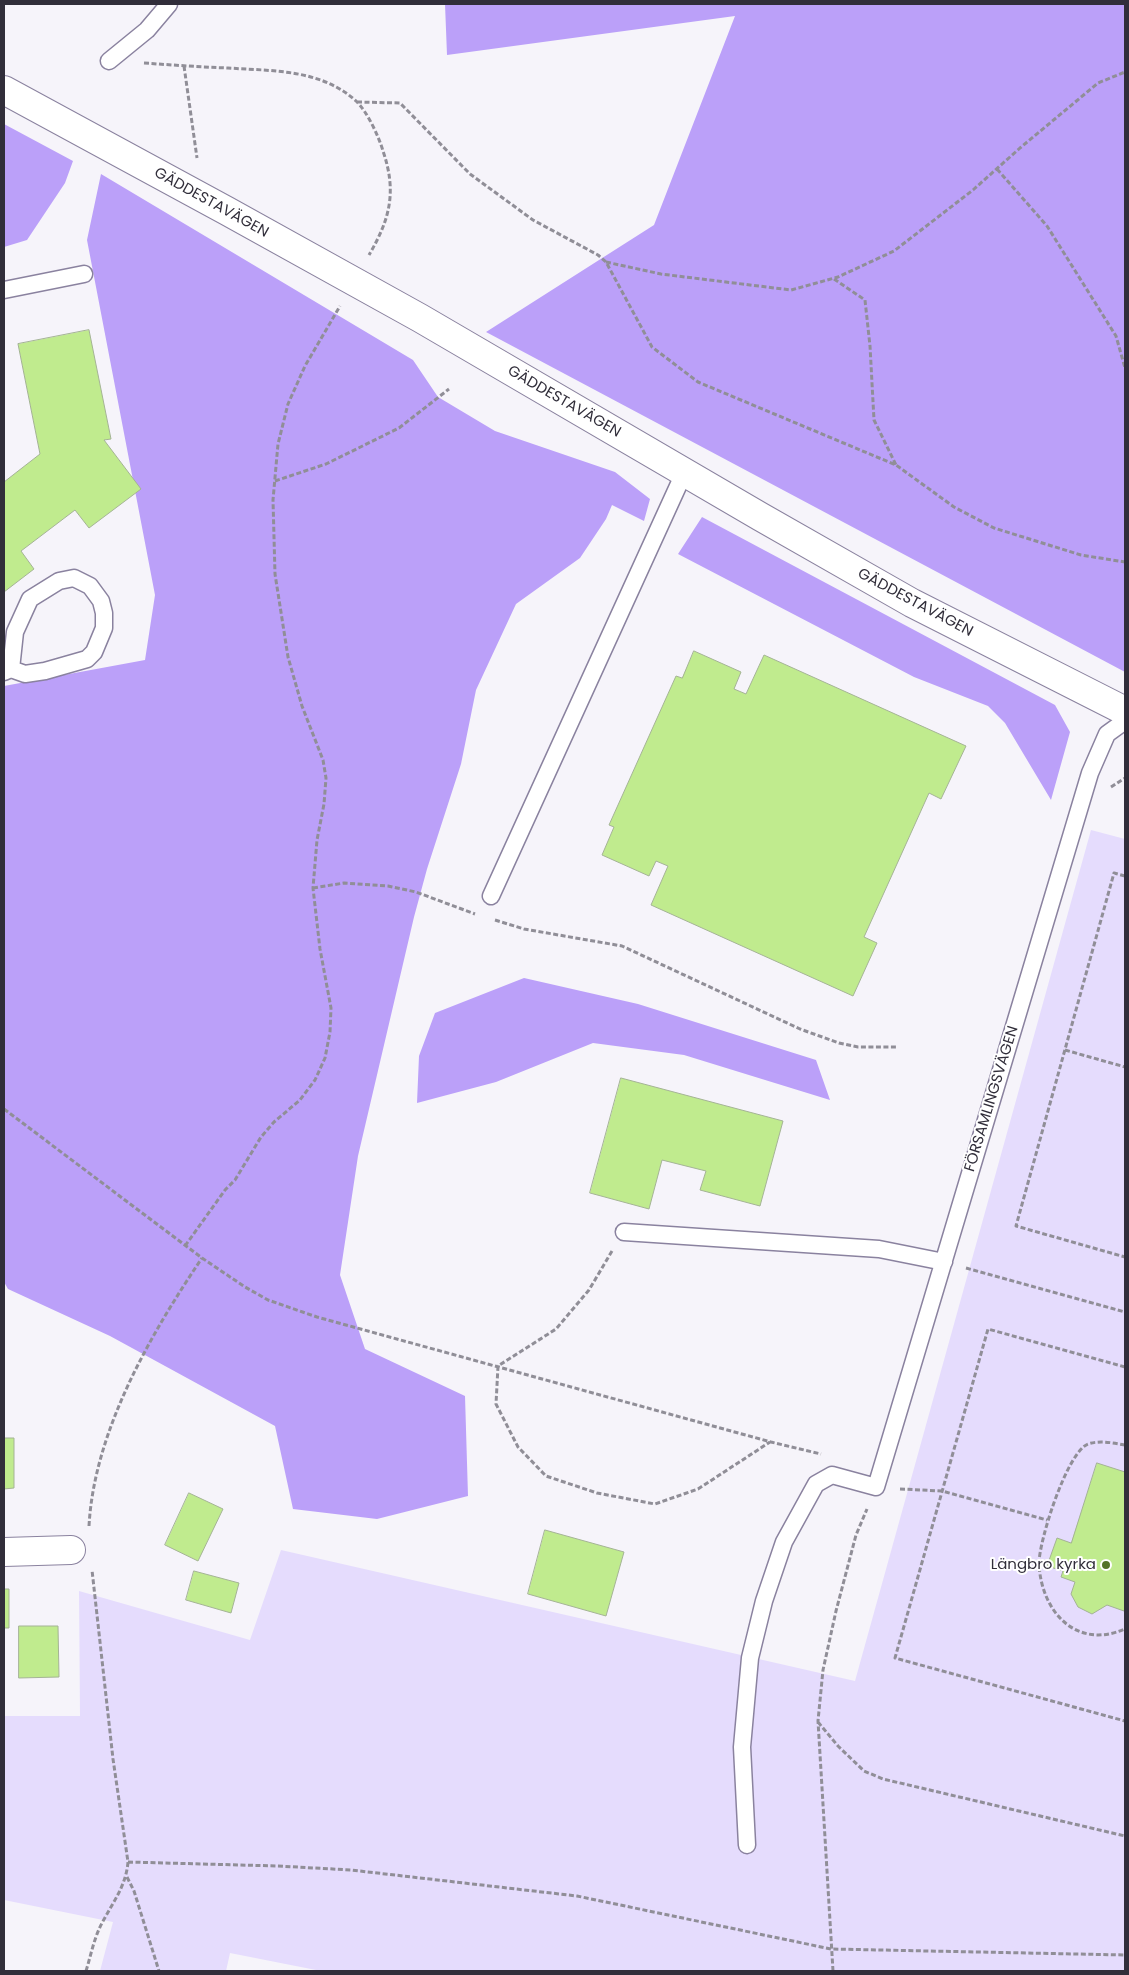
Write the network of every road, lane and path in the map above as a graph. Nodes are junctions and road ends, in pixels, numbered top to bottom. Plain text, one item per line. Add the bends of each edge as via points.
1 (169, 4) edge
2 (109, 61) joint
3 (184, 66) junction
4 (1125, 72) edge
5 (4, 90) edge
6 (357, 102) junction
7 (197, 158) dead end
8 (997, 169) junction
9 (369, 256) dead end
10 (606, 262) junction
11 (84, 274) dead end
12 (833, 278) junction
13 (4, 290) edge
14 (343, 301) dead end
15 (1125, 368) edge
16 (449, 389) dead end
17 (896, 465) junction
18 (684, 473) junction
19 (275, 481) junction
20 (1125, 562) edge
21 (8, 671) edge
22 (1125, 711) edge
23 (1125, 721) edge
24 (1125, 876) edge
25 (313, 888) junction
26 (492, 896) dead end
27 (482, 916) dead end
28 (491, 919) dead end
29 (898, 1047) dead end
30 (1064, 1050) junction
31 (1125, 1067) edge
32 (4, 1109) edge
33 (624, 1232) joint
34 (185, 1246) junction
35 (1125, 1257) edge
36 (202, 1258) junction
37 (944, 1262) junction
38 (1125, 1312) edge
39 (498, 1366) junction
40 (1125, 1367) edge
41 (770, 1442) junction
42 (1125, 1445) edge
43 (826, 1455) dead end
44 (876, 1487) junction
45 (942, 1491) junction
46 (1047, 1520) junction
47 (80, 1542) joint
48 (4, 1552) edge
49 (92, 1566) dead end
50 (1125, 1629) edge
51 (818, 1721) junction
52 (1125, 1721) edge
53 (1125, 1836) edge
54 (747, 1845) dead end
55 (128, 1862) junction
56 (127, 1877) junction
57 (831, 1949) junction
58 (1125, 1955) edge
59 (86, 1971) edge
60 (160, 1971) edge
61 (833, 1971) edge

1 - 2 lane via 147,30
2 - 3 path
3 - 6 path via 290,71 325,81
3 - 7 path
4 - 8 path via 1098,83
5 - 18 street, GÄDDESTAVÄGEN via 420,318
6 - 9 path via 378,134 389,169 390,199 383,230
6 - 10 path via 400,103 470,174 533,220
8 - 12 path via 894,251
8 - 15 path via 1048,226 1116,336
10 - 12 path via 661,274 791,290
10 - 17 path via 652,347 698,382
11 - 13 lane
12 - 17 path via 865,300 874,420
14 - 19 path via 305,366 288,404 278,444
16 - 19 path via 400,428 326,464
17 - 20 path via 954,507 994,528 1081,555
18 - 22 street, GÄDDESTAVÄGEN via 912,603
18 - 26 lane
19 - 25 path via 276,574 288,657 326,778
21 - 21 lane via 25,674 45,671 87,659 94,652 104,628 104,613 101,601 90,586 74,578 59,581 30,599 15,632
23 - 37 lane, FÖRSAMLINGSVÄGEN via 1107,734 1090,773
24 - 30 path via 1114,872
25 - 27 path via 344,883 388,886 416,892
25 - 34 path via 331,1008 324,1058 315,1080 300,1100 260,1137 235,1180
28 - 29 path via 524,929 622,946 792,1025 839,1043
30 - 31 path
30 - 35 path via 1016,1226
32 - 34 path
33 - 37 lane via 878,1250
33 - 39 path via 589,1290 556,1329
34 - 36 path
36 - 39 path via 245,1287 285,1307
36 - 47 path via 156,1329 115,1417 96,1472
37 - 38 path
37 - 44 lane, FÖRSAMLINGSVÄGEN
39 - 41 path
39 - 41 path via 496,1404 518,1447 546,1476 597,1494 655,1504 698,1489
40 - 45 path via 988,1329
41 - 43 path
42 - 46 path via 1105,1442 1086,1445 1075,1455
44 - 45 path
44 - 51 path via 856,1535 836,1611 823,1670
44 - 54 lane via 832,1475 816,1484 784,1542 764,1601 750,1658 742,1747
45 - 46 path
45 - 52 path via 895,1658
46 - 50 path via 1039,1564 1049,1601 1060,1620 1084,1633 1114,1633
47 - 48 street
49 - 55 path
51 - 53 path via 864,1771 883,1779
51 - 57 path
55 - 56 path
55 - 57 path via 351,1870 577,1896
56 - 59 path via 98,1931
56 - 60 path
57 - 58 path
57 - 61 path

